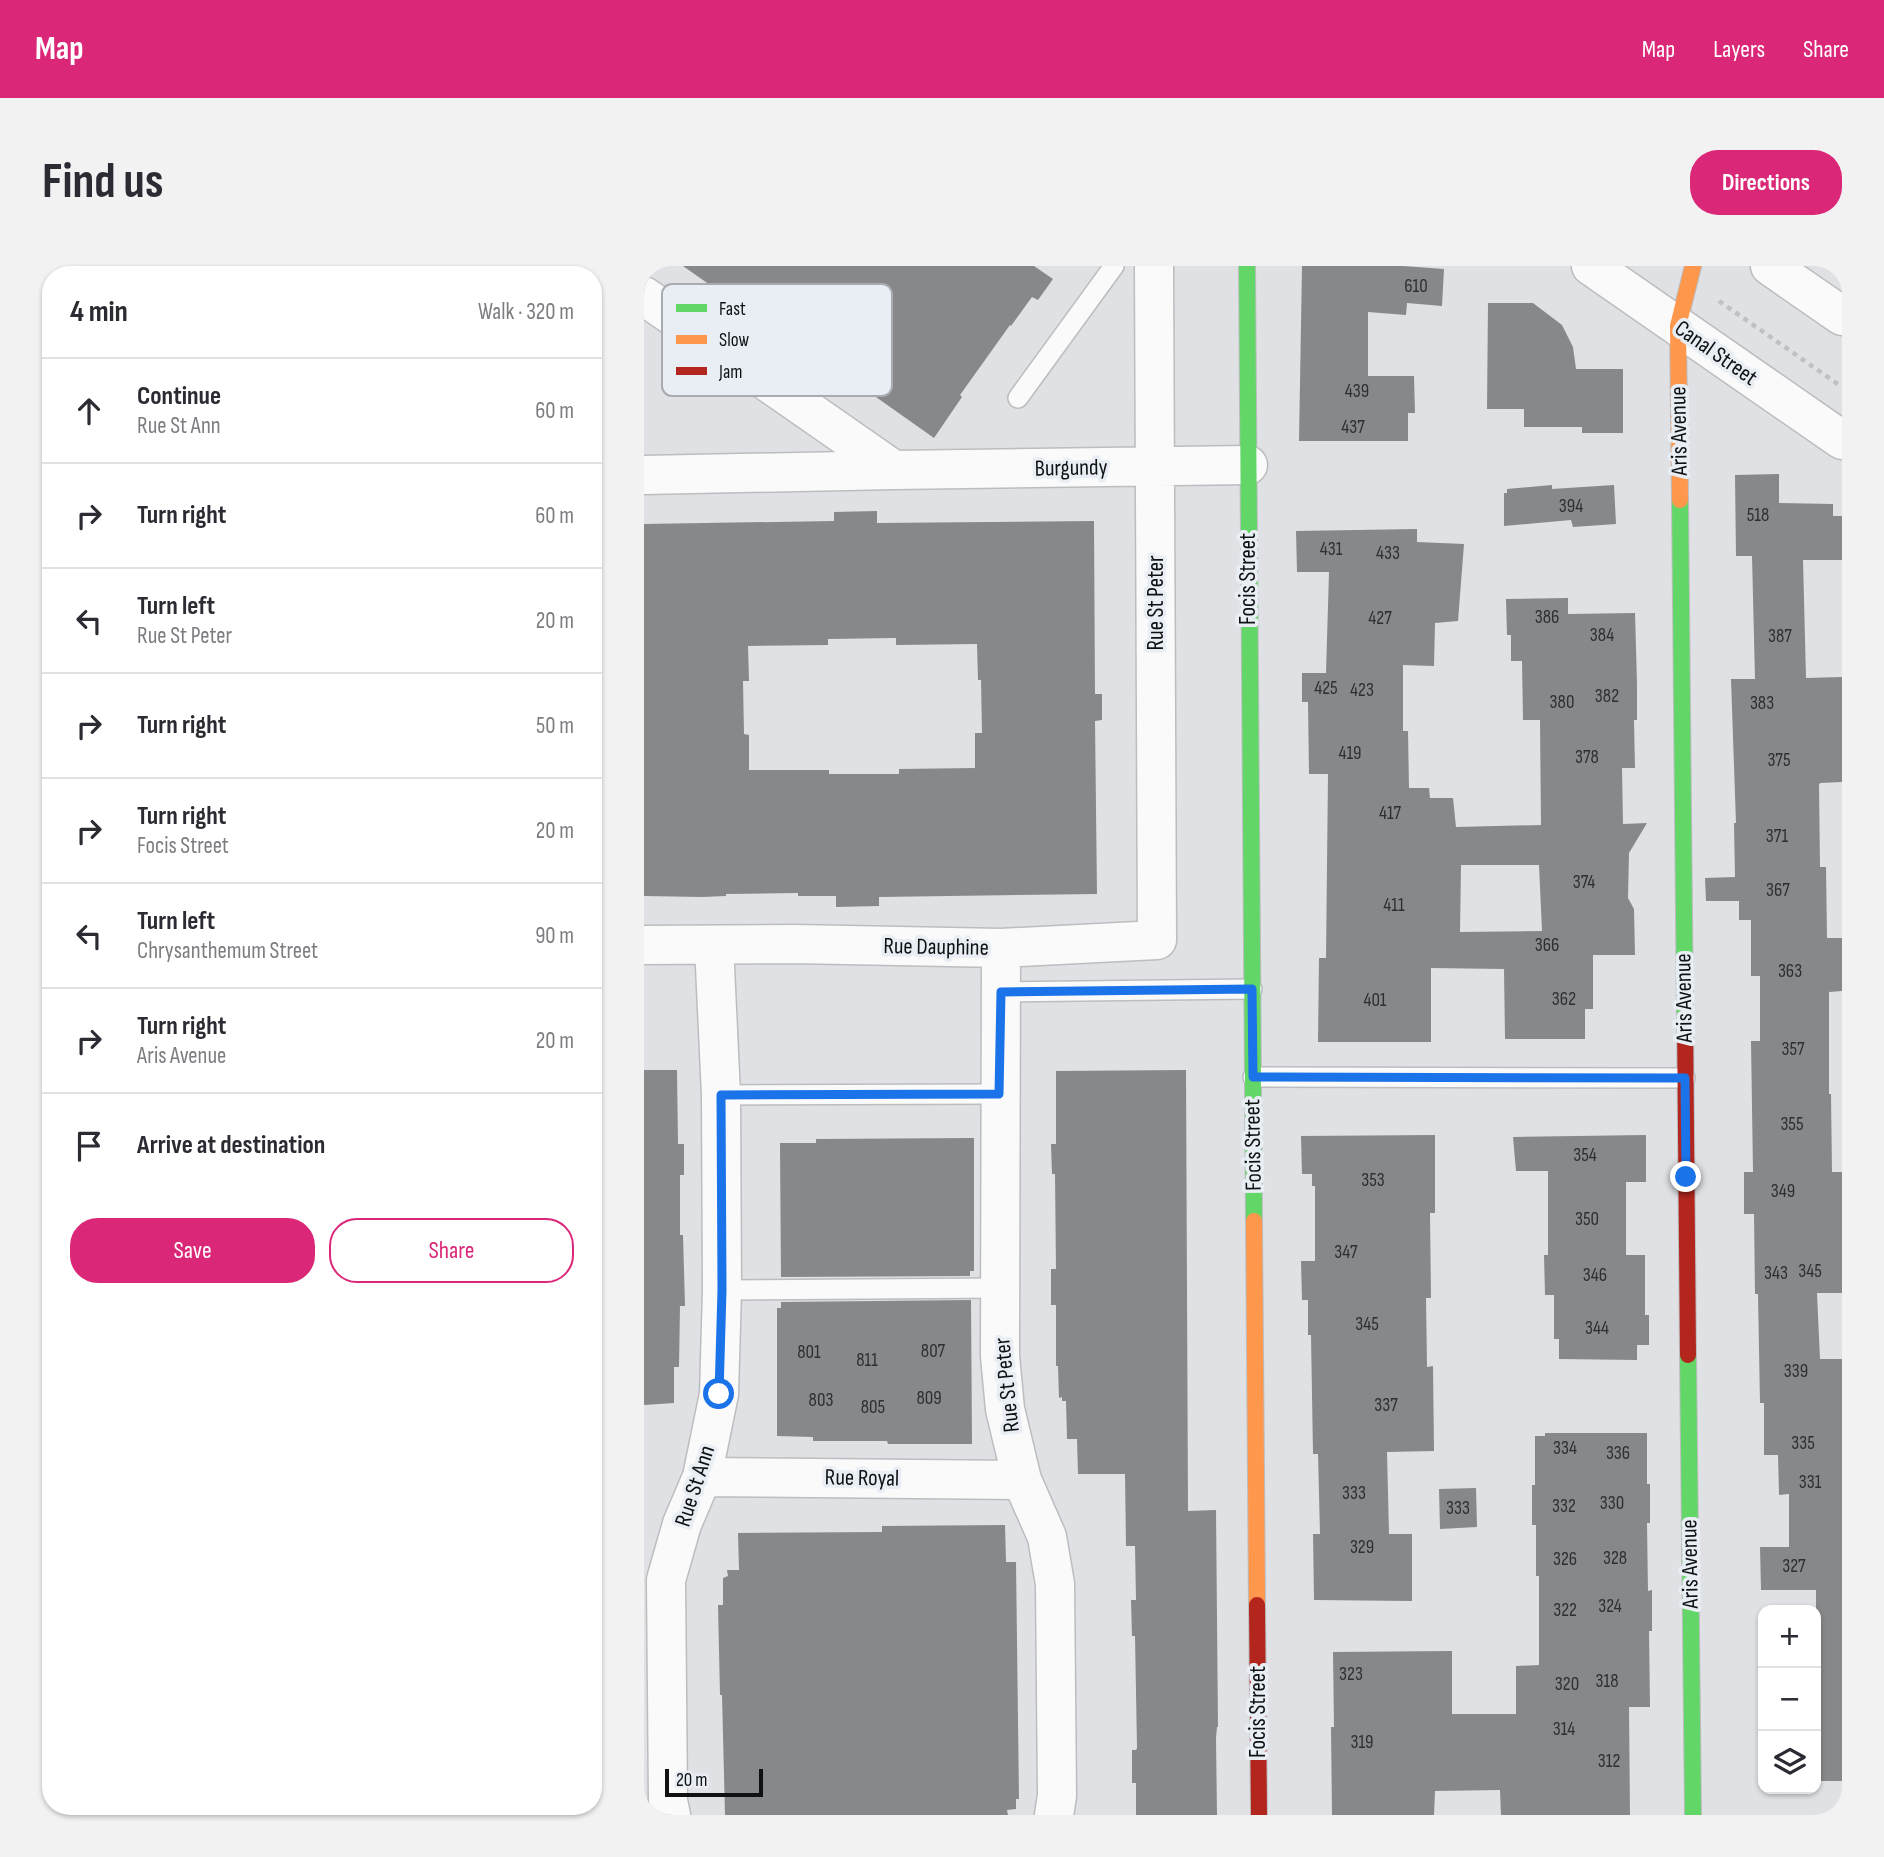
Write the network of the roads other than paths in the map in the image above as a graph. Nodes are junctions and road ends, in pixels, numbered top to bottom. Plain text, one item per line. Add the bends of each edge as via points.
1 (1114, 266) edge
2 (1154, 266) edge
3 (1247, 266) edge
4 (1591, 266) edge
5 (1770, 266) edge
6 (1691, 273) edge
7 (644, 296) edge
8 (662, 309) edge
9 (1842, 316) edge
10 (1678, 326) junction
11 (788, 396) edge
12 (1018, 398) dead end
13 (1842, 440) edge
14 (1248, 465) junction
15 (1156, 467) junction
16 (894, 470) junction
17 (644, 475) edge
18 (1157, 940) joint
19 (644, 945) edge
20 (715, 945) junction
21 (1001, 948) junction
22 (1252, 989) junction
23 (1001, 992) junction
24 (1253, 1077) junction
25 (1685, 1078) junction
26 (999, 1094) junction
27 (721, 1095) junction
28 (1001, 1288) junction
29 (722, 1290) junction
30 (702, 1477) junction
31 (1022, 1480) junction
32 (671, 1815) edge
33 (1054, 1815) edge
34 (1259, 1815) edge
35 (1693, 1815) edge

1 - 12 lane
2 - 15 street, Rue St Peter
3 - 14 street, Focis Street
4 - 10 street, Canal Street
5 - 9 street
6 - 10 street, Aris Avenue
7 - 8 street
10 - 13 street, Canal Street
10 - 25 street, Aris Avenue
11 - 16 street
14 - 15 street, Burgundy
14 - 22 street, Focis Street
15 - 16 street, Burgundy
15 - 18 street, Rue St Peter
16 - 17 street, Burgundy
18 - 21 street, Rue Dauphine
19 - 20 street, Rue Dauphine
20 - 21 street, Rue Dauphine
20 - 27 street, Rue St Ann
21 - 23 street, Rue St Peter
22 - 23 lane
22 - 24 street, Focis Street
23 - 26 street, Rue St Peter
24 - 25 lane
24 - 34 street, Focis Street
25 - 35 street, Aris Avenue
26 - 27 lane
26 - 28 street, Rue St Peter
27 - 29 street, Rue St Ann
28 - 29 lane
28 - 31 street, Rue St Peter via 1005,1409
29 - 30 street, Rue St Ann via 719,1394
30 - 31 street, Rue Royal
30 - 32 street, Rue St Ann via 666,1580
31 - 33 street, Rue St Peter via 1047,1537 1055,1584

